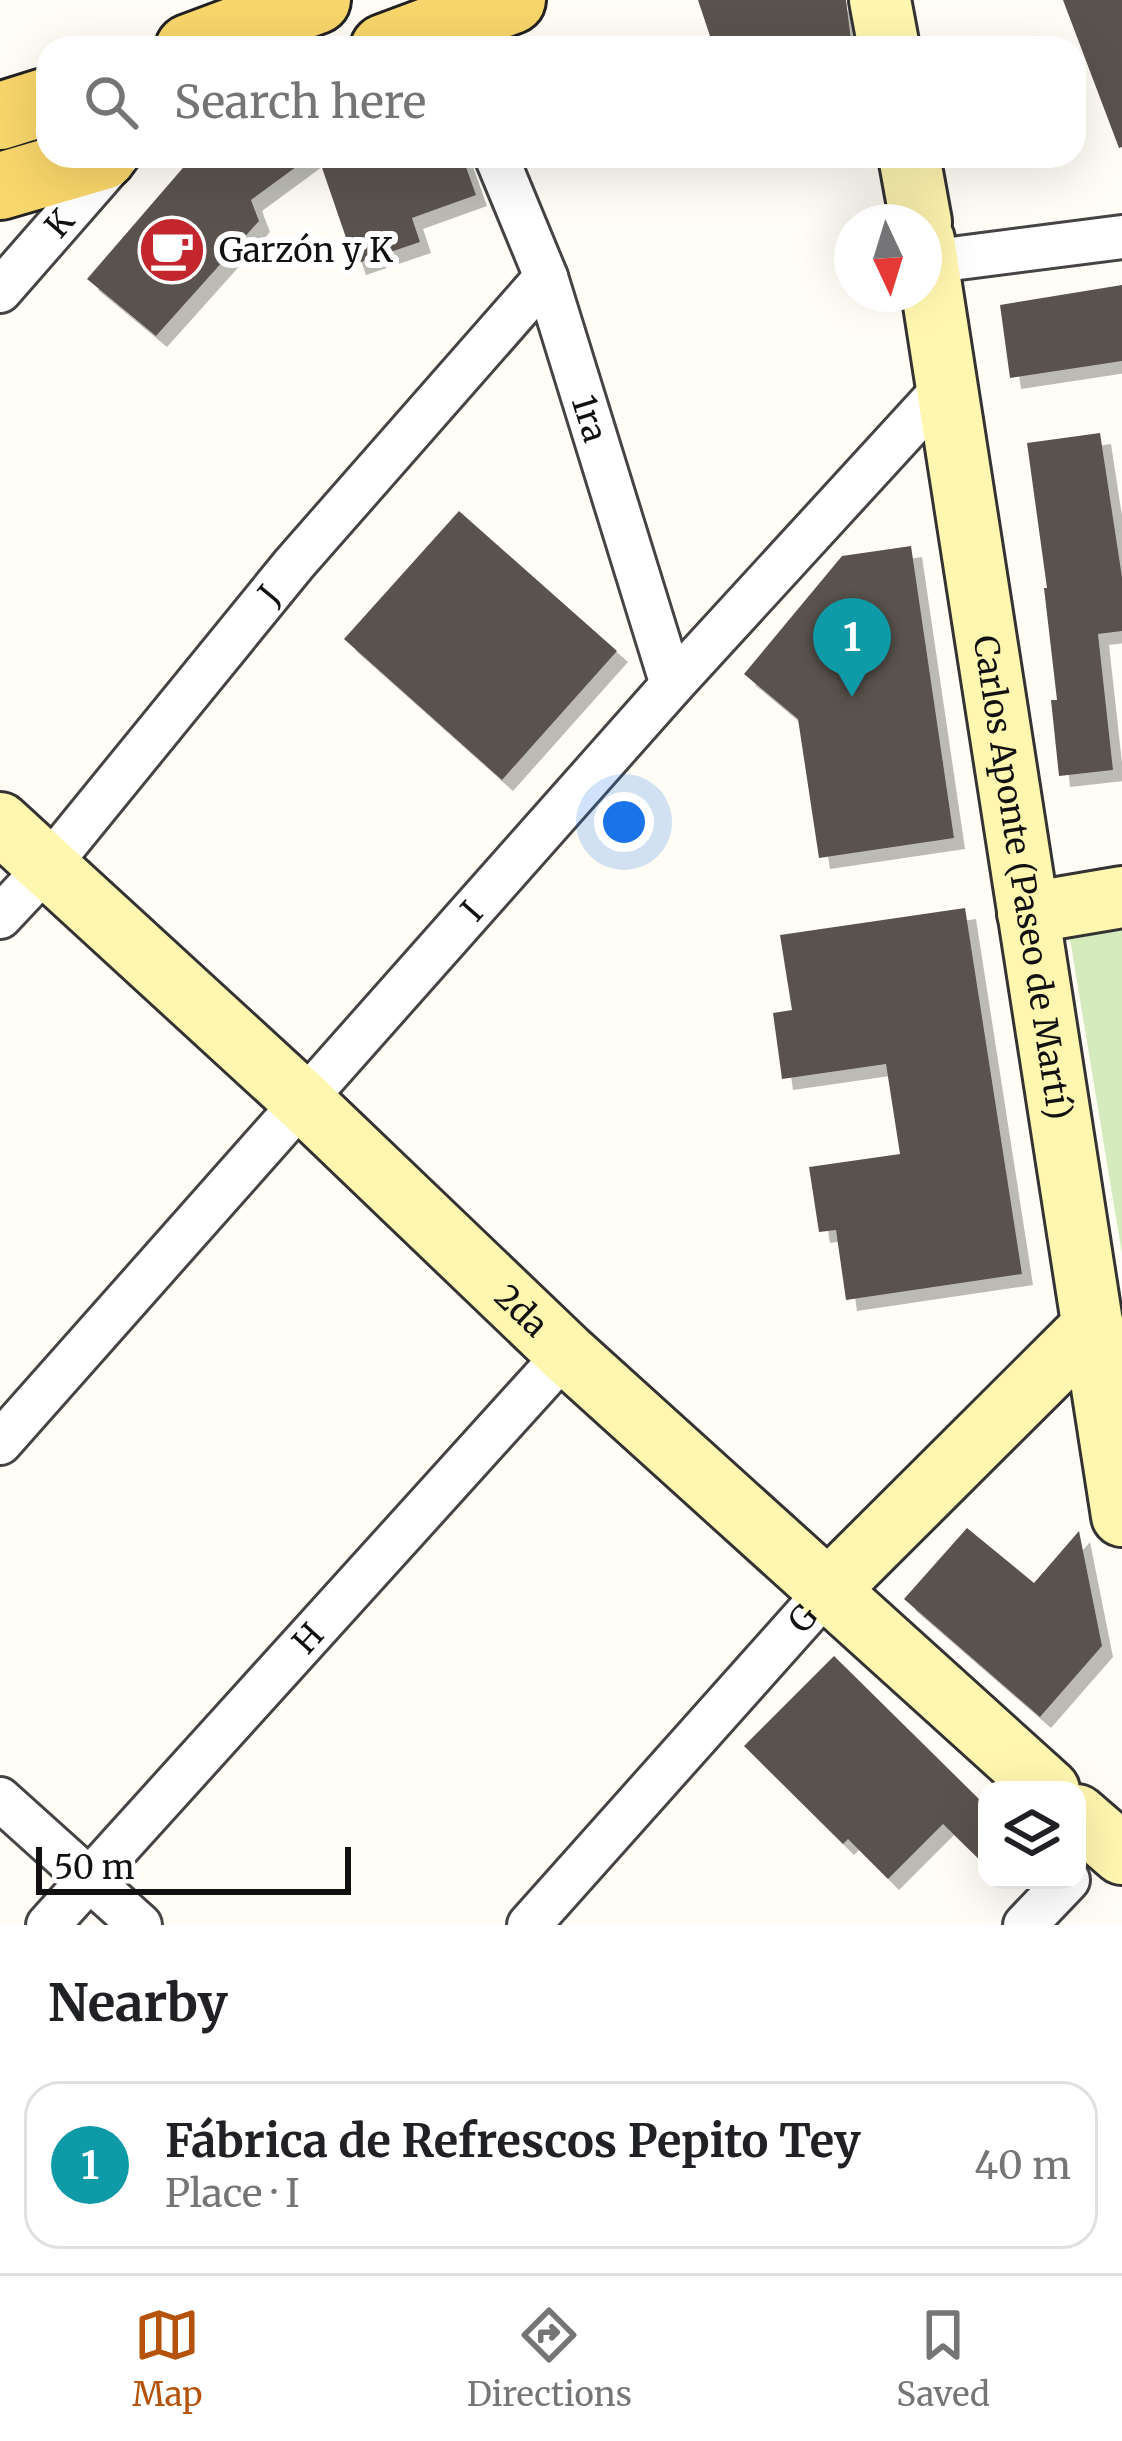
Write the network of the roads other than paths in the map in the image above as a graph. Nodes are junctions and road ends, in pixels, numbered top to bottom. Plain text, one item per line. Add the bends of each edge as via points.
1 (321, 0) edge
2 (512, 0) edge
3 (880, 0) edge
4 (222, 36) edge
5 (283, 36) edge
6 (435, 36) edge
7 (887, 36) edge
8 (36, 105) edge
9 (0, 116) edge
10 (62, 168) edge
11 (108, 168) edge
12 (501, 168) edge
13 (911, 168) edge
14 (0, 186) edge
15 (917, 204) edge
16 (1122, 237) edge
17 (942, 241) edge
18 (545, 277) junction
19 (0, 291) edge
20 (936, 312) edge
21 (948, 384) junction
22 (672, 685) junction
23 (0, 823) edge
24 (48, 866) junction
25 (1122, 897) edge
26 (1028, 913) junction
27 (0, 917) edge
28 (304, 1102) junction
29 (1093, 1326) junction
30 (566, 1353) junction
31 (0, 1443) edge
32 (1122, 1516) edge
33 (827, 1591) junction
34 (1039, 1781) edge
35 (0, 1799) edge
36 (1095, 1848) edge
37 (89, 1881) junction
38 (49, 1925) edge
39 (140, 1925) edge
40 (529, 1925) edge
41 (1025, 1925) edge

1 - 4 main road
1 - 5 main road
2 - 6 main road
3 - 7 street
8 - 9 main road
10 - 14 main road
11 - 19 street, K
12 - 18 street, 1ra
13 - 15 street, Carlos Aponte (Paseo de Martí)
16 - 17 street
18 - 22 street, 1ra
18 - 24 street, J via 294,563
20 - 21 street, Carlos Aponte (Paseo de Martí)
21 - 22 street, I
21 - 26 street, Carlos Aponte (Paseo de Martí)
22 - 28 street, I
23 - 24 street, 2da
24 - 27 street, J
24 - 28 street, 2da
25 - 26 street
26 - 29 street, Carlos Aponte (Paseo de Martí)
28 - 30 street, 2da
28 - 31 street, I
29 - 32 street, Carlos Aponte (Paseo de Martí)
29 - 33 street, G
30 - 33 street, 2da
30 - 37 street, H
33 - 34 street, 2da
33 - 40 street, G
35 - 37 street
36 - 41 street
37 - 38 street, H
37 - 39 street

